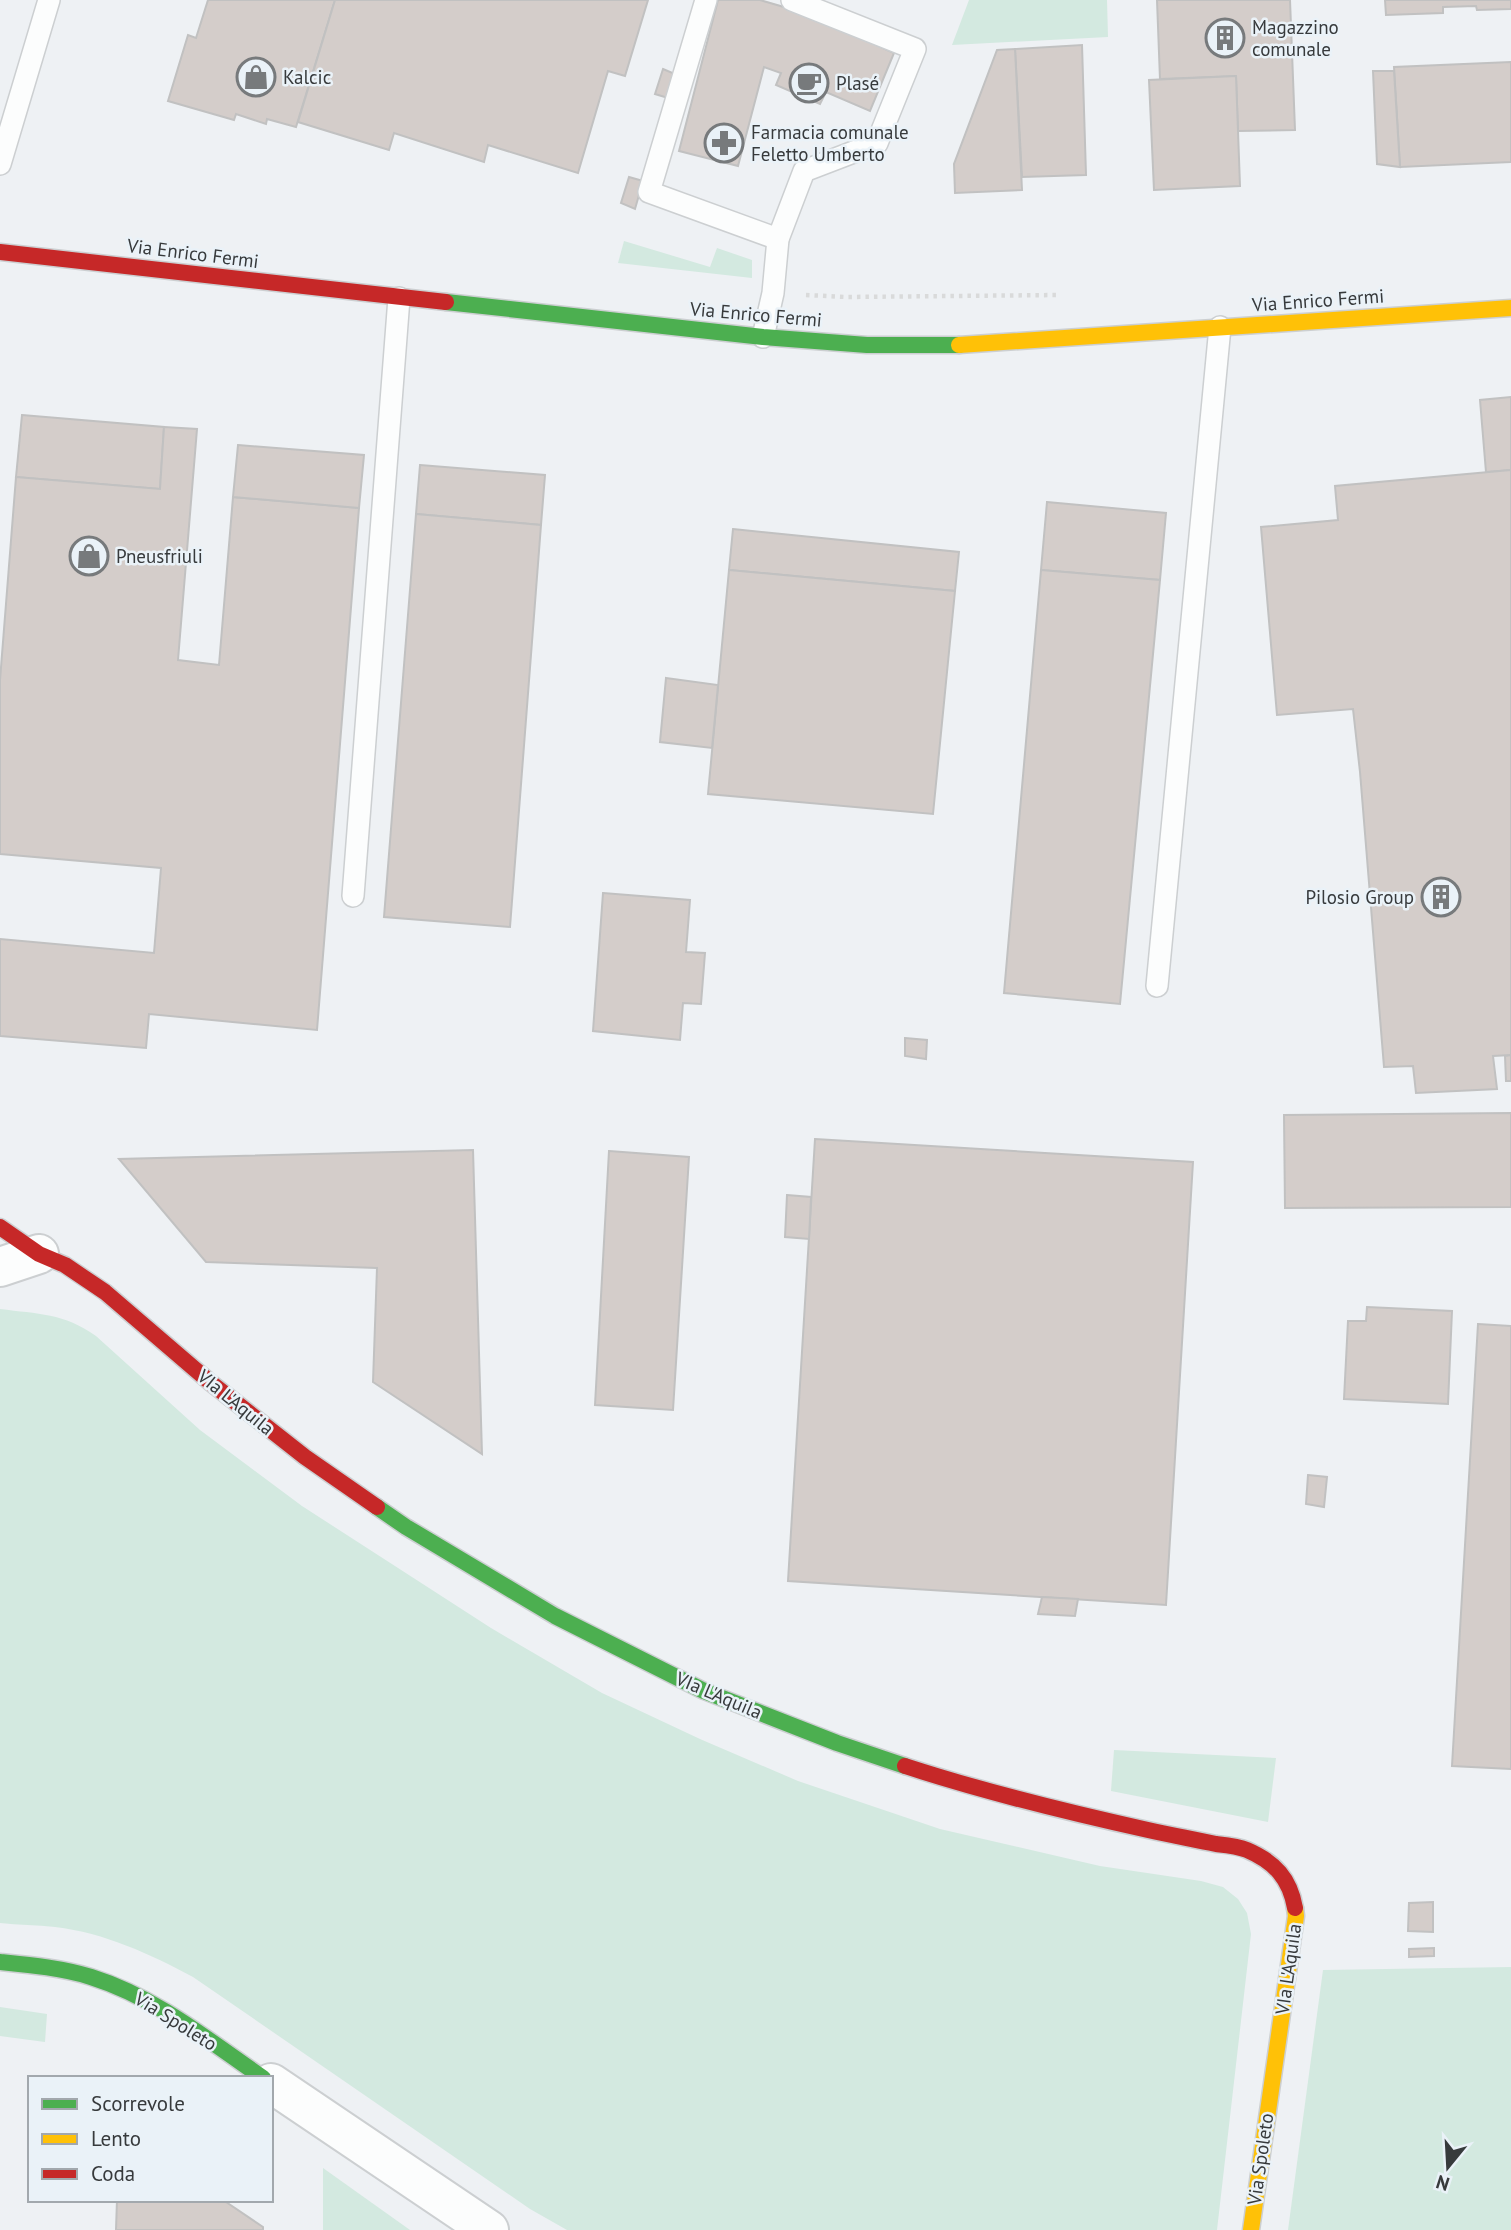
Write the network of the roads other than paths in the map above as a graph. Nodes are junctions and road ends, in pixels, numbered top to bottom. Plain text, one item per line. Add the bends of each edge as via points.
1 (49, 0) edge
2 (706, 0) edge
3 (792, 0) edge
4 (0, 164) edge
5 (778, 239) junction
6 (0, 252) edge
7 (399, 298) junction
8 (1511, 308) edge
9 (1220, 327) junction
10 (763, 337) junction
11 (353, 896) dead end
12 (1157, 986) dead end
13 (0, 1227) edge
14 (39, 1254) junction
15 (0, 1267) edge
16 (0, 1962) edge
17 (260, 2076) edge
18 (273, 2084) edge
19 (1270, 2089) joint
20 (489, 2230) edge
21 (1251, 2230) edge

1 - 4 lane
2 - 5 lane via 649,192
3 - 5 lane via 915,49 877,143 804,171
5 - 10 lane
6 - 7 street, Via Enrico Fermi
7 - 10 street, Via Enrico Fermi
7 - 11 lane
8 - 9 street, Via Enrico Fermi
9 - 10 street, Via Enrico Fermi via 980,345 867,345
9 - 12 lane
13 - 14 street, VIa L'Aquila
14 - 15 street
14 - 19 street, VIa L'Aquila via 105,1292 305,1457 406,1527 555,1616 691,1685 837,1743 945,1779 1054,1809 1245,1850 1269,1862 1292,1892 1296,1916
16 - 17 street, Via Spoleto via 89,1976 125,1989
18 - 20 street
19 - 21 street, Via Spoleto

